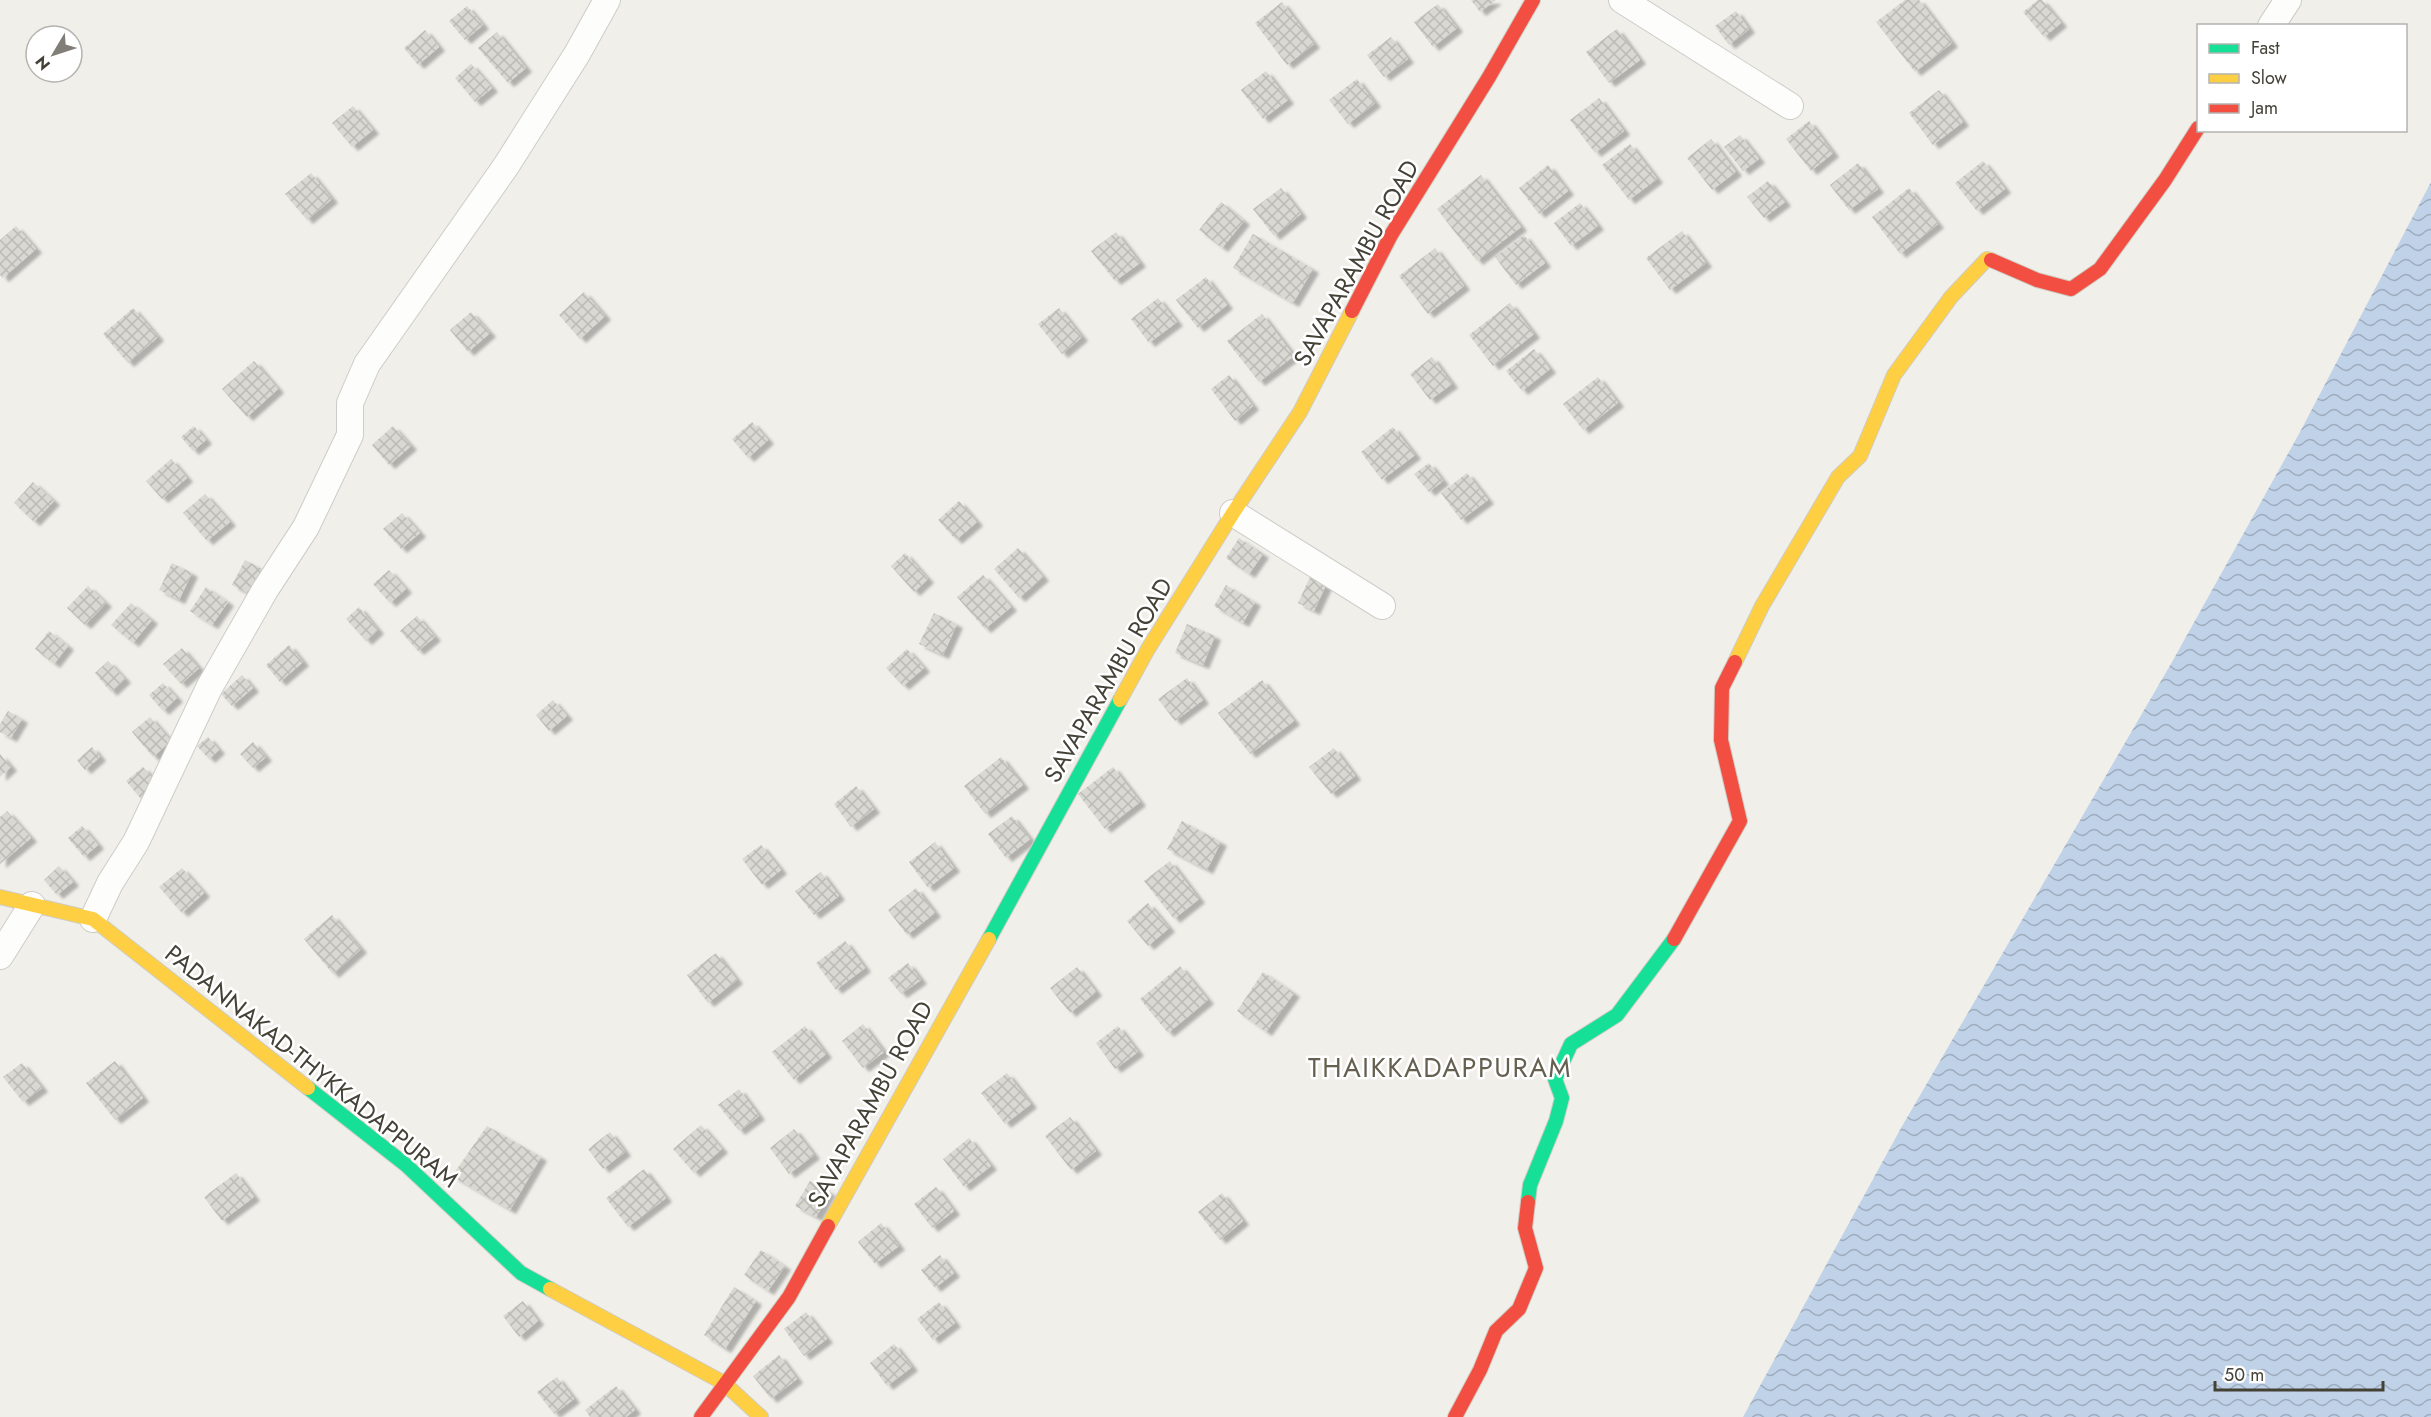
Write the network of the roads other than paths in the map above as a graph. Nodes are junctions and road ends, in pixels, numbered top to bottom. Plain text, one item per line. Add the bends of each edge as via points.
1 (607, 0) edge
2 (1533, 0) edge
3 (1622, 0) edge
4 (2288, 0) edge
5 (2272, 24) edge
6 (1790, 106) dead end
7 (2197, 131) edge
8 (1233, 513) junction
9 (1382, 606) dead end
10 (0, 897) edge
11 (32, 905) junction
12 (93, 919) junction
13 (0, 956) edge
14 (724, 1383) junction
15 (701, 1417) edge
16 (760, 1417) edge
17 (1455, 1417) edge

1 - 12 street via 506,166 367,364 350,403 350,435 306,527 209,688 136,842
2 - 8 street, SAVAPARAMBU ROAD via 1391,235 1300,412
3 - 6 street
4 - 5 street
7 - 17 street via 2100,269 2071,289 1987,259 1951,297 1894,375 1860,456 1838,477 1762,606 1722,688 1721,740 1740,821 1675,937 1617,1015 1571,1044 1554,1079 1562,1098 1530,1185 1526,1228 1536,1268 1519,1309 1496,1331
8 - 9 street
8 - 14 street, SAVAPARAMBU ROAD via 1148,649 789,1297
10 - 11 street, PADANNAKAD-THYKKADAPPURAM
11 - 12 street, PADANNAKAD-THYKKADAPPURAM
11 - 13 street
12 - 14 street, PADANNAKAD-THYKKADAPPURAM via 406,1165 521,1273
14 - 15 street, SAVAPARAMBU ROAD
14 - 16 street, PADANNAKAD-THYKKADAPPURAM

